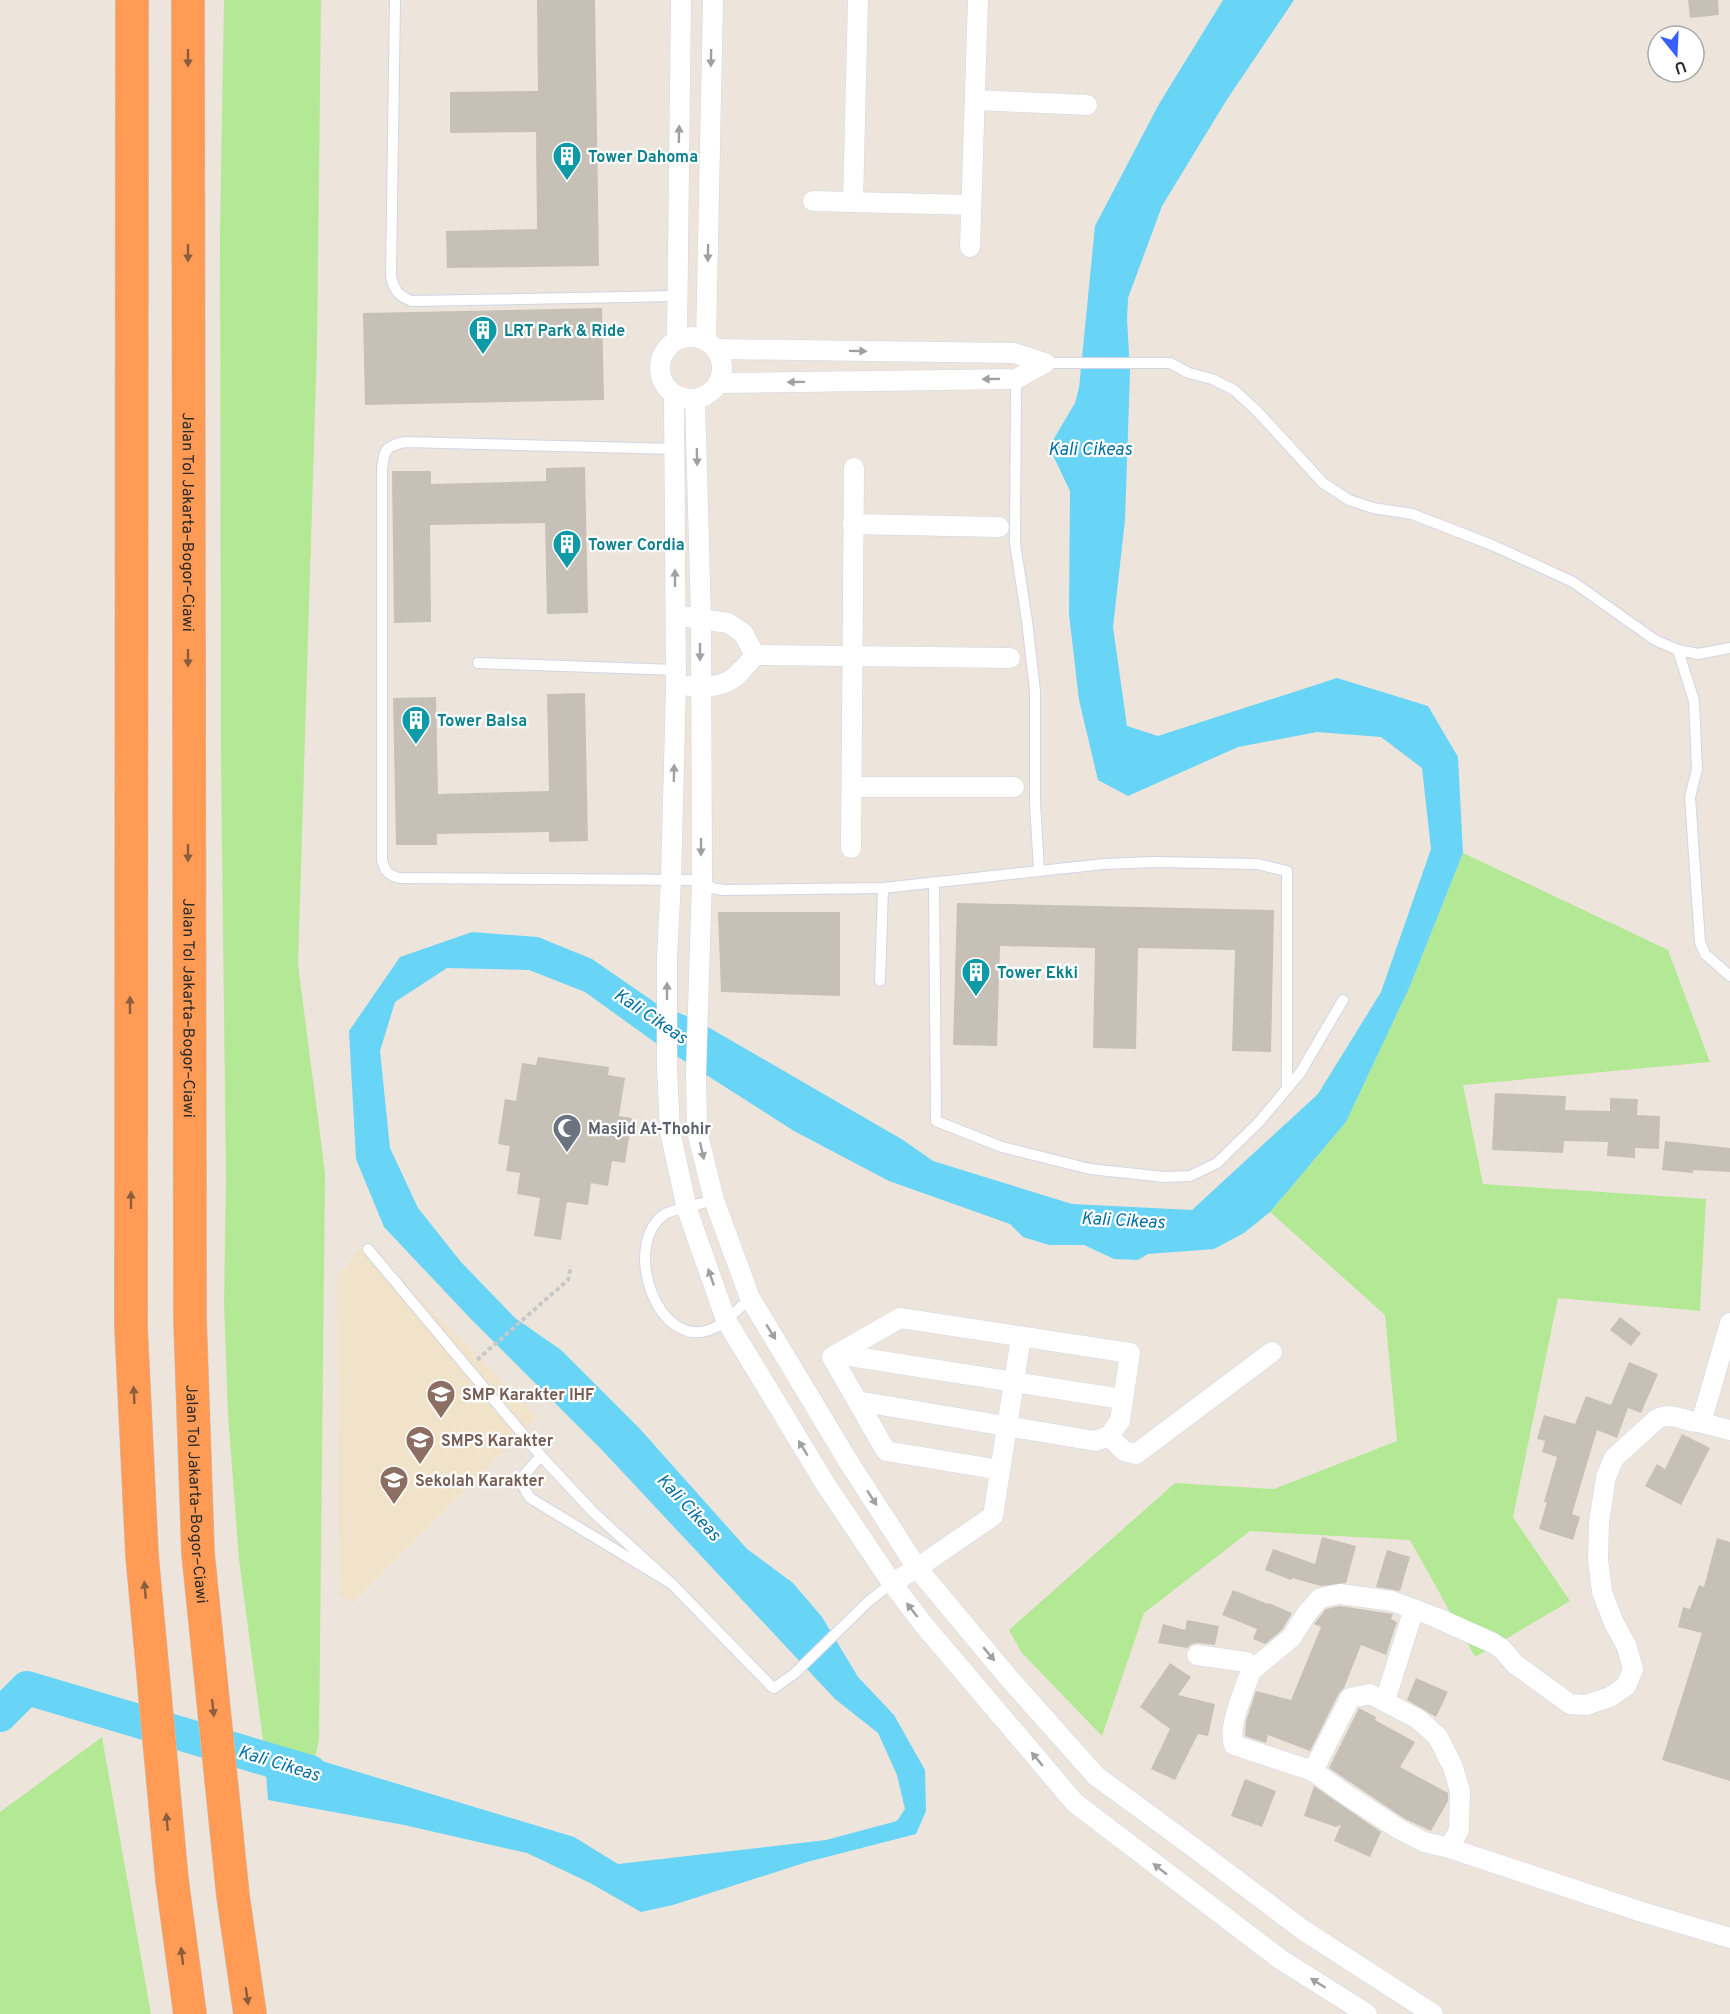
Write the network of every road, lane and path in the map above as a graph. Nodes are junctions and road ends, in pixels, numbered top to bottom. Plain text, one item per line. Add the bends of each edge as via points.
1 (132, 0) edge
2 (188, 0) edge
3 (395, 0) edge
4 (681, 0) edge
5 (712, 0) edge
6 (858, 0) edge
7 (978, 0) edge
8 (975, 100) junction
9 (1087, 105) dead end
10 (813, 201) dead end
11 (853, 202) junction
12 (971, 206) junction
13 (970, 247) dead end
14 (677, 296) junction
15 (677, 340) junction
16 (711, 345) junction
17 (1051, 363) junction
18 (1016, 379) junction
19 (718, 383) junction
20 (674, 394) junction
21 (695, 399) junction
22 (675, 450) junction
23 (854, 468) dead end
24 (853, 524) junction
25 (999, 526) dead end
26 (675, 615) junction
27 (701, 618) junction
28 (1730, 648) edge
29 (1678, 650) junction
30 (755, 656) junction
31 (852, 656) junction
32 (1010, 658) dead end
33 (478, 663) dead end
34 (676, 678) junction
35 (700, 687) junction
36 (852, 787) junction
37 (1014, 787) dead end
38 (851, 848) dead end
39 (1039, 870) junction
40 (671, 880) junction
41 (702, 880) junction
42 (934, 882) junction
43 (883, 888) junction
44 (1730, 976) edge
45 (880, 981) dead end
46 (1343, 1000) dead end
47 (1287, 1088) junction
48 (714, 1200) junction
49 (687, 1209) junction
50 (368, 1249) dead end
51 (571, 1266) dead end
52 (750, 1298) junction
53 (726, 1320) junction
54 (1730, 1323) edge
55 (1021, 1337) junction
56 (1272, 1352) dead end
57 (837, 1354) junction
58 (484, 1355) dead end
59 (472, 1365) dead end
60 (1014, 1382) junction
61 (1122, 1399) junction
62 (857, 1401) junction
63 (1698, 1422) junction
64 (1007, 1426) junction
65 (1730, 1430) edge
66 (1109, 1436) junction
67 (541, 1456) junction
68 (848, 1461) junction
69 (1000, 1470) junction
70 (826, 1485) junction
71 (917, 1569) junction
72 (892, 1583) junction
73 (672, 1584) junction
74 (1414, 1609) junction
75 (1197, 1655) dead end
76 (1251, 1671) junction
77 (1385, 1701) junction
78 (1313, 1771) junction
79 (1096, 1776) junction
80 (1075, 1803) junction
81 (1449, 1848) junction
82 (1730, 1938) edge
83 (190, 2014) edge
84 (250, 2014) edge
85 (1367, 2014) edge
86 (1433, 2014) edge

83 -> 1 highway via 172,1880 142,1555 131,1327
2 -> 84 highway, Jalan Tol Jakarta–Bogor–Ciawi via 190,1308 198,1553 206,1650
3 - 14 lane via 391,276 400,297 412,302
14 -> 4 street
5 -> 16 street
6 - 11 street
7 - 8 street
8 - 9 street
8 - 12 street
10 - 11 street
11 - 12 street
12 - 13 street
14 - 15 street
15 - 16 street via 692,337
15 - 20 street via 664,351 659,366 663,382
16 -> 17 street via 1014,352
16 - 19 street via 721,360
17 - 18 street
17 - 29 lane via 1170,363 1212,379 1234,390 1323,483 1349,500 1412,514 1492,545 1573,582 1655,640
18 -> 19 street
18 - 39 lane via 1015,543 1035,691
19 - 21 street via 705,396
20 - 21 street
20 - 22 street
21 -> 27 street
26 -> 22 street
22 - 40 lane via 405,442 384,452 382,470 385,870 399,878
23 - 24 street
24 - 25 street
24 - 31 street
26 - 27 street
26 - 34 street
27 - 30 street via 728,623 743,633
27 -> 35 street
28 - 29 lane via 1698,654
29 - 44 lane via 1694,701 1697,769 1690,797 1700,942 1705,954
30 - 31 street
30 - 35 street via 737,677
31 - 32 street
31 - 36 street
33 - 34 lane
34 - 35 street
40 -> 34 street
35 -> 41 street
36 - 37 street
36 - 38 street
39 - 42 lane
39 - 47 lane via 1155,862 1257,864 1287,871
40 - 41 lane
49 -> 40 street via 670,1131 667,957
41 - 43 lane via 723,890
41 -> 48 street via 697,1131
42 - 43 lane
42 - 47 lane via 936,1121 1002,1147 1090,1169 1190,1176 1217,1162 1259,1122
43 - 45 lane
46 - 47 lane
48 - 49 lane
48 - 52 street
53 -> 49 street
49 - 53 lane via 666,1213 655,1223 646,1244 644,1265 651,1290 662,1313 674,1326 692,1332 714,1329
50 - 67 lane
51 - 58 path via 568,1280
52 - 53 lane
52 -> 68 street
70 -> 53 street
54 - 63 street
55 - 57 street via 900,1318
55 - 60 street
55 - 61 street via 1130,1353
56 - 66 street via 1136,1454 1124,1451
57 - 60 street
57 - 62 street via 832,1357
59 - 67 lane
60 - 61 street
60 - 64 street
61 - 66 street via 1120,1421
62 - 64 street
62 - 69 street via 886,1451
63 - 65 street
63 - 74 street via 1675,1415 1657,1419 1614,1458 1606,1477 1599,1523 1599,1573 1607,1606 1633,1669 1626,1686 1610,1697 1586,1705 1570,1704 1493,1643
64 - 66 street via 1095,1441
64 - 69 street
67 - 73 lane via 593,1512
67 - 73 lane via 523,1476 523,1486 530,1498
68 - 70 street
68 -> 71 street
69 - 71 street via 993,1516
70 - 72 street
71 - 72 street
71 -> 79 street
72 - 73 lane via 778,1687 771,1686
80 -> 72 street
74 - 76 street via 1392,1601 1340,1594 1320,1598 1291,1638
74 - 77 street
75 - 76 street via 1246,1662
76 - 78 street via 1234,1724 1234,1745
77 - 78 street via 1370,1694 1350,1698
77 - 81 street via 1418,1719 1438,1737 1453,1767 1461,1811 1459,1830
78 - 81 street via 1399,1829 1424,1842
79 - 80 street
79 - 86 street via 1302,1930
85 -> 80 street via 1280,1959
81 - 82 street

